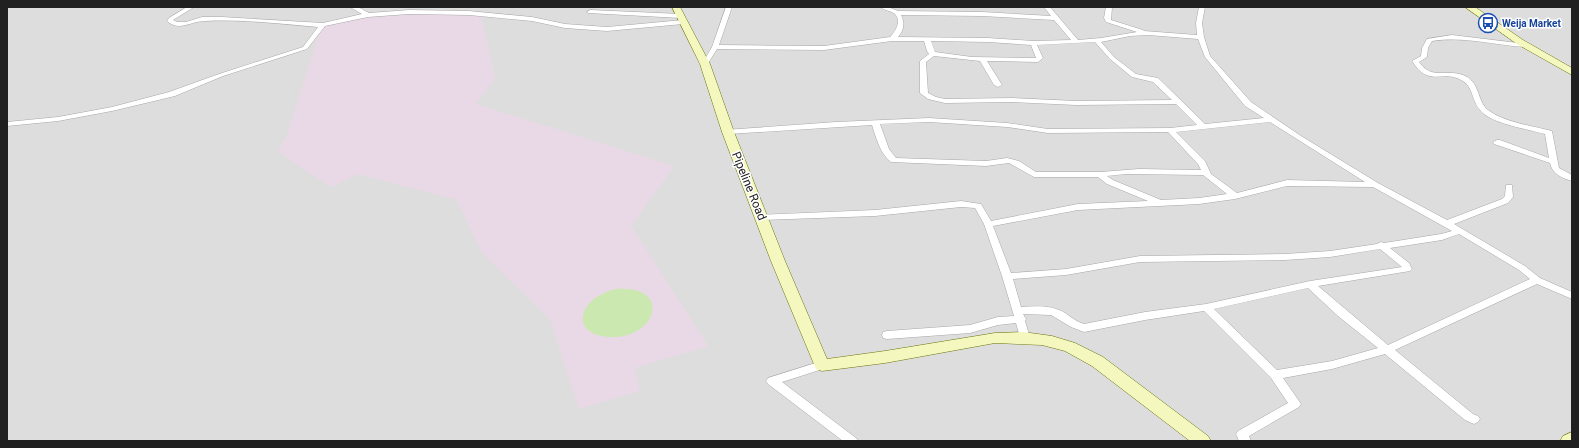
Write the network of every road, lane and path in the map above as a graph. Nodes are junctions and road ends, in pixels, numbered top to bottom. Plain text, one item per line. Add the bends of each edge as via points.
1 (191, 7) edge
2 (353, 7) edge
3 (676, 7) edge
4 (729, 7) edge
5 (883, 7) edge
6 (1047, 7) edge
7 (1109, 7) edge
8 (1202, 7) edge
9 (1470, 7) edge
10 (590, 12) dead end
11 (897, 13) junction
12 (368, 15) junction
13 (1056, 18) junction
14 (682, 19) junction
15 (323, 25) junction
16 (1148, 33) junction
17 (1201, 37) junction
18 (892, 39) junction
19 (927, 40) junction
20 (1097, 41) junction
21 (1076, 42) junction
22 (1033, 43) junction
23 (1525, 45) junction
24 (715, 47) junction
25 (933, 54) junction
26 (983, 60) junction
27 (705, 64) junction
28 (1572, 72) edge
29 (998, 85) dead end
30 (1178, 102) junction
31 (1270, 120) junction
32 (875, 122) junction
33 (7, 124) edge
34 (1203, 126) junction
35 (1170, 130) junction
36 (728, 132) junction
37 (1497, 142) dead end
38 (1554, 162) junction
39 (1204, 172) junction
40 (1100, 175) junction
41 (1572, 178) edge
42 (1375, 185) junction
43 (1509, 187) dead end
44 (1235, 196) junction
45 (1161, 203) junction
46 (762, 217) junction
47 (988, 224) junction
48 (1445, 224) junction
49 (1460, 231) junction
50 (1381, 245) junction
51 (1007, 276) junction
52 (1537, 280) junction
53 (1310, 284) junction
54 (1572, 296) edge
55 (1206, 307) junction
56 (1020, 315) junction
57 (887, 335) dead end
58 (1025, 338) junction
59 (1386, 350) junction
60 (822, 365) junction
61 (1274, 375) junction
62 (1474, 419) dead end
63 (1572, 439) edge
64 (852, 441) edge
65 (1202, 441) edge
66 (1245, 441) edge
67 (1569, 441) edge

1 - 15 street via 170,21 186,24 209,19
2 - 12 street
3 - 14 street, Pipeline Road
4 - 24 street
5 - 11 street
6 - 13 street
7 - 16 street via 1107,18 1111,23
8 - 17 street via 1199,16
9 - 23 street
10 - 14 street
11 - 13 street
11 - 18 street via 901,21 899,32
12 - 14 street via 409,12 469,13 607,29
12 - 15 street
13 - 21 street
14 - 27 street, Pipeline Road
15 - 33 street via 305,48 172,94 58,119
16 - 17 street
16 - 20 street
17 - 31 street via 1209,60 1248,104
18 - 19 street
18 - 24 street via 824,48
19 - 22 street
19 - 25 street
20 - 21 street
20 - 30 street via 1124,69 1134,76 1156,80
21 - 22 street
22 - 26 street via 1040,58 1038,60
23 - 28 street
23 - 38 street via 1436,38 1429,40 1424,57 1415,61 1418,68 1430,76 1459,76 1467,80 1476,91 1484,110 1496,118 1549,133
24 - 27 street
25 - 26 street
25 - 30 street via 925,59 923,64 924,93 934,99
26 - 29 street
27 - 36 street, Pipeline Road
30 - 34 street
31 - 34 street
31 - 42 street
32 - 35 street via 938,120 1048,131
32 - 36 street
32 - 40 street via 887,153 894,160 985,163 1002,160 1011,161 1034,174
34 - 35 street
35 - 39 street via 1202,163
36 - 46 street, Pipeline Road
37 - 38 street
38 - 41 street via 1558,172
39 - 40 street
39 - 44 street
40 - 45 street via 1110,182
42 - 44 street via 1287,184
42 - 48 street
43 - 48 street via 1509,197 1504,201
44 - 45 street
45 - 47 street via 1078,207
46 - 47 street via 875,213 961,204 978,206
46 - 60 street, Pipeline Road
47 - 51 street
48 - 49 street
49 - 50 street via 1442,237
49 - 52 street via 1522,268
50 - 51 street via 1330,254 1285,257 1140,259 1066,272
50 - 53 street via 1406,265 1407,269
51 - 56 street
52 - 54 street
52 - 59 street
53 - 55 street
53 - 59 street
55 - 56 street via 1084,328 1046,310 1034,310
55 - 61 street
56 - 57 street via 970,329
56 - 58 street
58 - 60 street via 995,338
58 - 65 street via 1060,343 1080,352 1117,375
59 - 61 street via 1332,365
59 - 62 street
60 - 64 street via 772,381
61 - 66 street via 1295,404 1242,434
63 - 67 street

